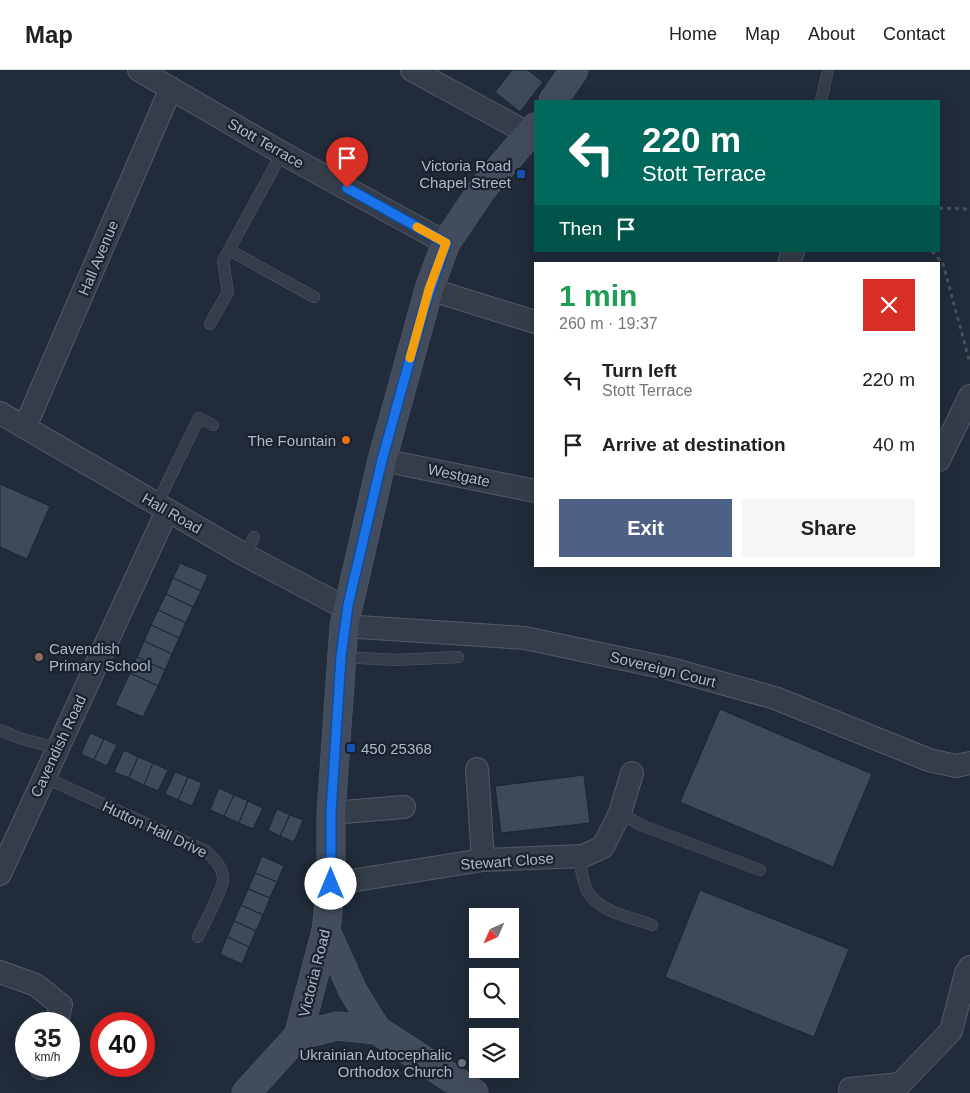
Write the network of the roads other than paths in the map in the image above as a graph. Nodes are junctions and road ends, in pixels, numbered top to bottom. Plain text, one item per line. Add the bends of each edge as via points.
1 (139, 70) edge
2 (412, 70) edge
3 (828, 70) edge
4 (566, 73) edge
5 (171, 88) junction
6 (552, 100) edge
7 (821, 100) edge
8 (533, 133) edge
9 (282, 153) junction
10 (446, 243) junction
11 (229, 250) junction
12 (429, 289) junction
13 (314, 297) dead end
14 (534, 322) edge
15 (210, 324) dead end
16 (970, 396) edge
17 (0, 412) edge
18 (213, 425) dead end
19 (25, 427) junction
20 (940, 458) edge
21 (382, 460) junction
22 (534, 491) edge
23 (162, 508) junction
24 (346, 616) junction
25 (341, 657) junction
26 (458, 658) dead end
27 (0, 730) edge
28 (57, 748) junction
29 (970, 764) edge
30 (477, 769) dead end
31 (632, 773) dead end
32 (44, 777) junction
33 (404, 807) dead end
34 (331, 813) junction
35 (620, 813) junction
36 (583, 856) junction
37 (483, 860) junction
38 (760, 870) dead end
39 (0, 874) edge
40 (331, 884) junction
41 (652, 924) dead end
42 (326, 932) junction
43 (198, 937) dead end
44 (970, 967) edge
45 (0, 972) edge
46 (60, 1012) edge
47 (377, 1030) junction
48 (298, 1036) junction
49 (850, 1089) dead end
50 (246, 1093) edge
51 (474, 1093) edge

1 - 5 street, Stott Terrace
2 - 8 street
3 - 7 lane
4 - 6 street
5 - 9 street, Stott Terrace
5 - 19 street, Hall Avenue
8 - 10 street, Victoria Road via 483,188
9 - 10 street, Stott Terrace
9 - 11 lane
10 - 12 street, Victoria Road
11 - 13 lane
11 - 15 lane via 223,261 228,292
12 - 14 street
12 - 21 street, Victoria Road
16 - 20 street
17 - 19 street, Hall Road
18 - 23 lane via 199,418
19 - 23 street, Hall Road
21 - 22 street, Westgate
21 - 24 street, Victoria Road
23 - 24 street, Hall Road via 249,546 334,602
23 - 28 street, Cavendish Road
24 - 25 street, Victoria Road
24 - 29 street, Sovereign Court via 525,638 661,667 775,698 929,760 956,766
25 - 26 lane via 396,660
25 - 34 street, Victoria Road
27 - 28 lane
28 - 32 street, Cavendish Road
30 - 37 street
31 - 35 street, Stewart Close
32 - 39 street, Cavendish Road
32 - 43 lane, Hutton Hall Drive via 214,857 223,881
33 - 34 street
34 - 40 street, Victoria Road
35 - 36 street, Stewart Close via 603,847
35 - 38 lane via 641,825
36 - 37 street, Stewart Close
36 - 41 lane via 579,862 587,891 596,902
37 - 40 street, Stewart Close
40 - 42 street, Victoria Road
42 - 47 street via 353,991
42 - 48 street, Victoria Road
44 - 49 street via 951,1032 900,1084
45 - 46 street via 36,985 62,1005
47 - 48 street via 337,1026
47 - 51 street
48 - 50 street, Victoria Road

